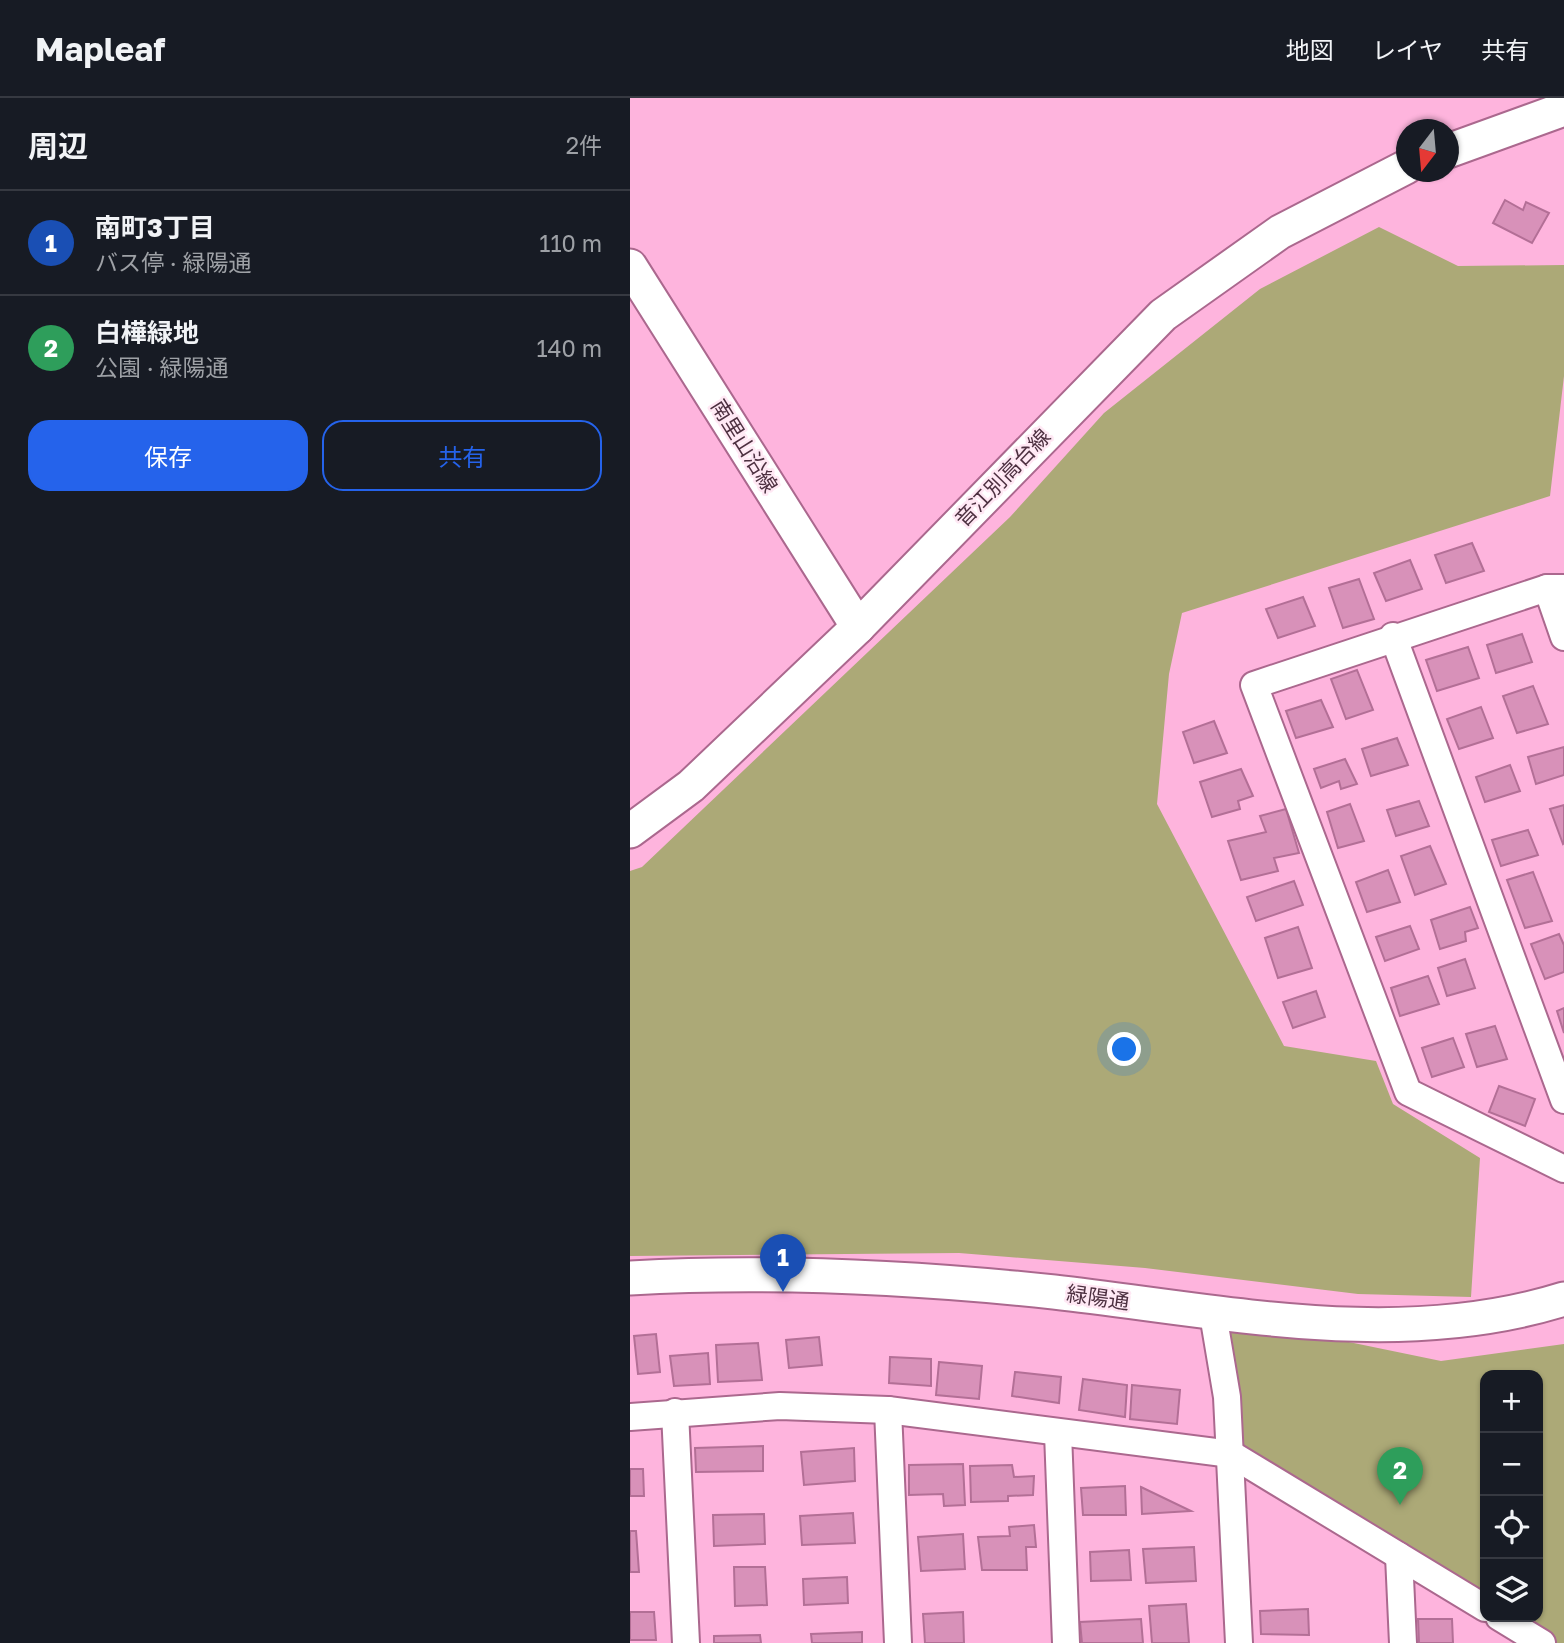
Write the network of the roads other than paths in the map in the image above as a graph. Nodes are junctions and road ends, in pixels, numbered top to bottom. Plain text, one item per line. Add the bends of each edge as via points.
1 (1564, 109) edge
2 (1459, 147) edge
3 (1396, 172) edge
4 (630, 266) edge
5 (1555, 588) edge
6 (858, 627) junction
7 (1393, 636) junction
8 (1564, 637) edge
9 (630, 831) edge
10 (1564, 1100) edge
11 (1564, 1169) edge
12 (630, 1278) edge
13 (1564, 1299) edge
14 (1213, 1314) junction
15 (888, 1410) junction
16 (675, 1412) junction
17 (630, 1417) edge
18 (1058, 1433) junction
19 (1231, 1454) junction
20 (1399, 1556) junction
21 (1480, 1605) edge
22 (1507, 1622) edge
23 (686, 1643) edge
24 (898, 1643) edge
25 (1066, 1643) edge
26 (1238, 1643) edge
27 (1404, 1643) edge
28 (1542, 1643) edge

1 - 2 street
3 - 6 street, 音江別高台線 via 1280,232 1163,315
4 - 6 street, 南里山沿線
5 - 7 street
5 - 8 street
6 - 9 street, 音江別高台線 via 691,786
7 - 10 street
7 - 11 street via 1254,685 1408,1092
12 - 14 street, 緑陽通 via 773,1272 900,1277
13 - 14 street, 緑陽通 via 1439,1323 1340,1324
14 - 19 street
15 - 16 street via 780,1406
15 - 18 street
15 - 24 street
16 - 17 street
16 - 23 street
18 - 19 street
18 - 25 street
19 - 20 street
19 - 26 street
20 - 21 street
20 - 27 street
22 - 28 street

